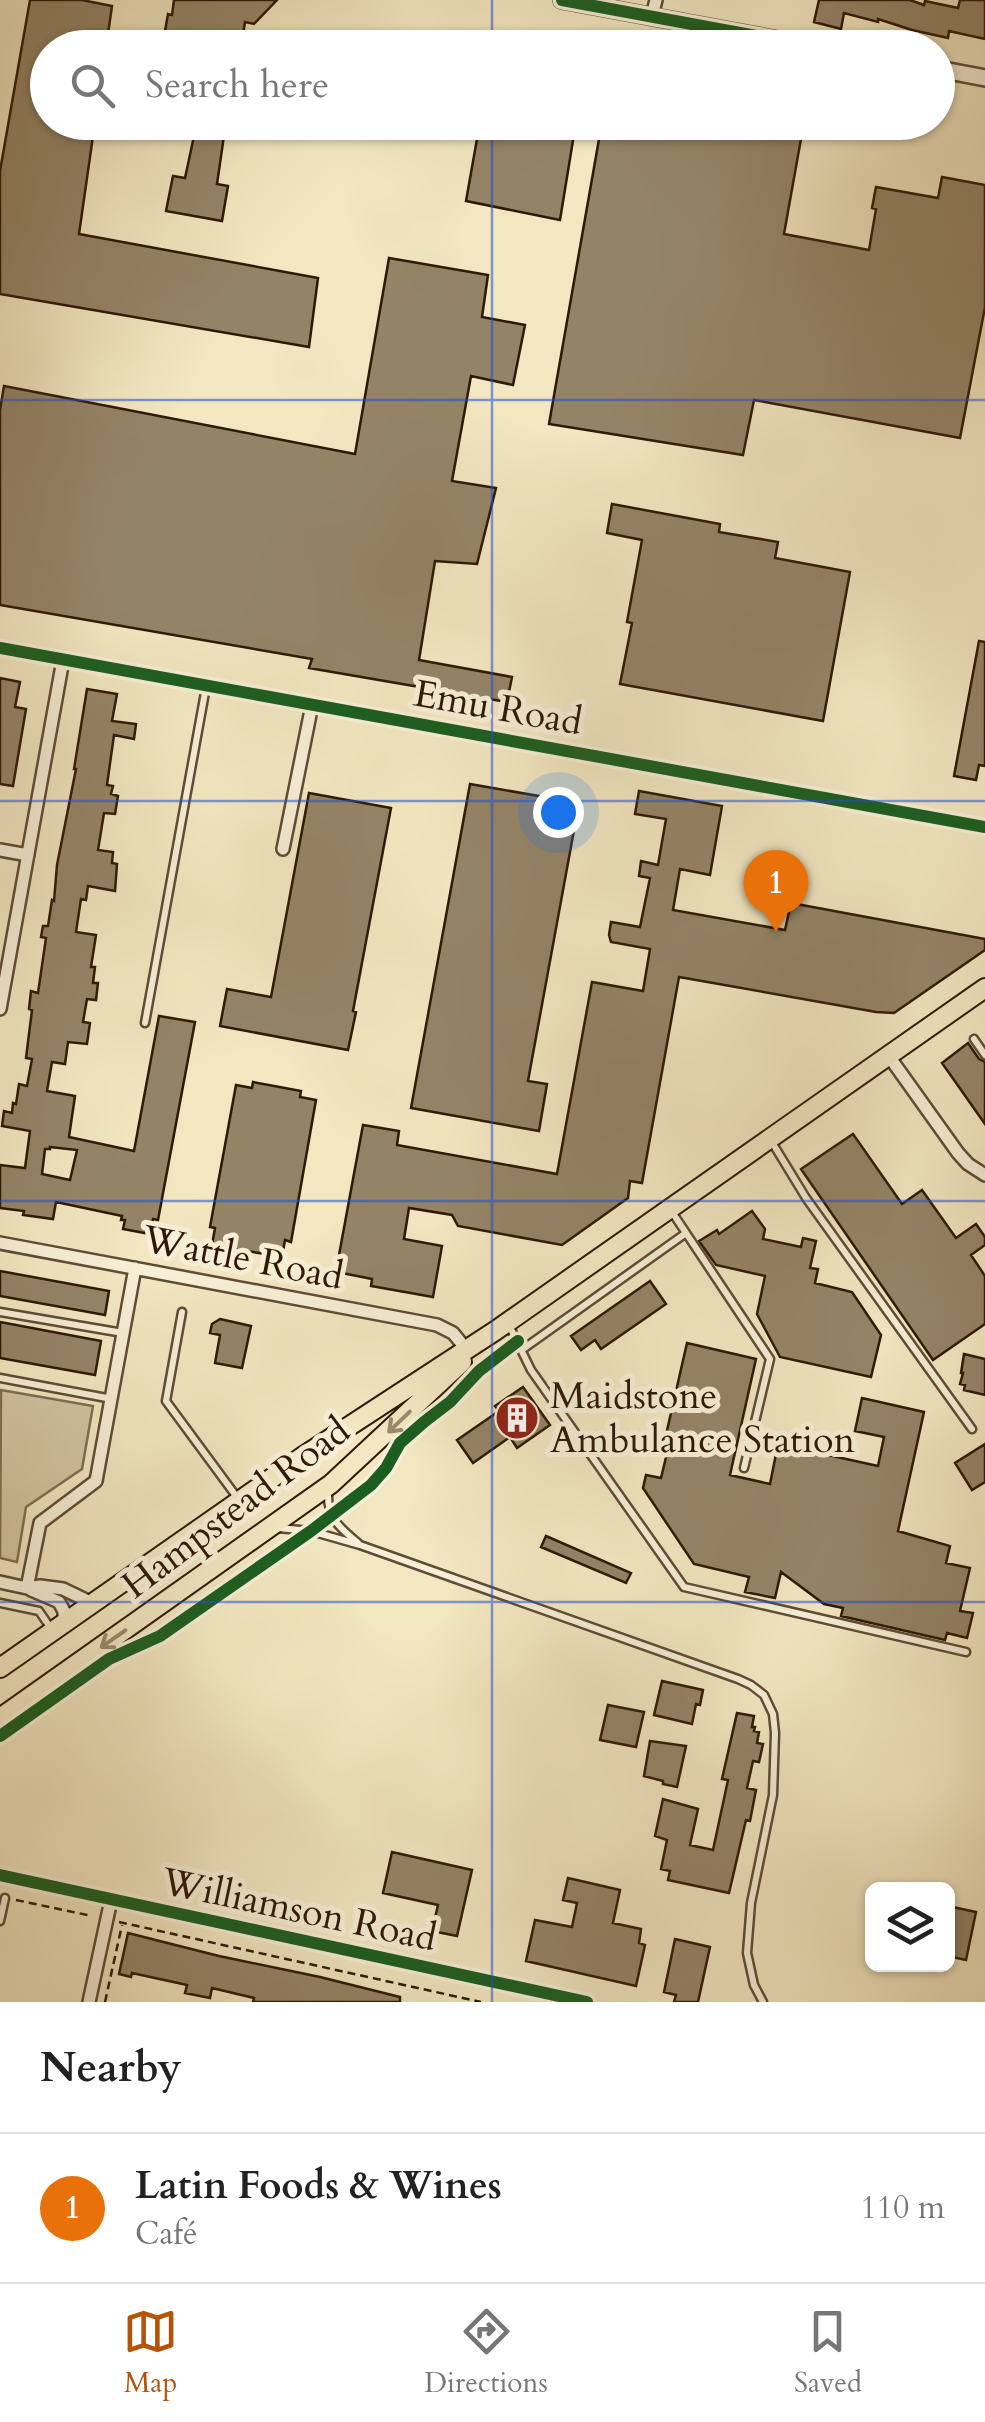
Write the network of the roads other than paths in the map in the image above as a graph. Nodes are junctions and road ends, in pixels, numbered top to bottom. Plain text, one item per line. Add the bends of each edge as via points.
1 (562, 0) edge
2 (654, 8) edge
3 (746, 30) edge
4 (955, 72) edge
5 (985, 78) edge
6 (0, 648) edge
7 (63, 660) junction
8 (207, 686) junction
9 (312, 705) junction
10 (985, 827) edge
11 (284, 849) dead end
12 (0, 850) edge
13 (28, 855) junction
14 (985, 988) edge
15 (0, 1009) edge
16 (145, 1023) dead end
17 (974, 1039) dead end
18 (888, 1055) junction
19 (985, 1055) edge
20 (770, 1138) junction
21 (985, 1175) edge
22 (669, 1208) junction
23 (686, 1233) junction
24 (0, 1244) edge
25 (135, 1268) junction
26 (0, 1312) edge
27 (182, 1312) dead end
28 (501, 1326) junction
29 (124, 1334) junction
30 (466, 1349) junction
31 (522, 1349) junction
32 (0, 1378) edge
33 (112, 1399) junction
34 (972, 1429) dead end
35 (744, 1468) dead end
36 (332, 1483) junction
37 (239, 1501) junction
38 (272, 1528) junction
39 (360, 1544) junction
40 (0, 1582) edge
41 (27, 1588) junction
42 (0, 1603) edge
43 (92, 1603) junction
44 (58, 1627) junction
45 (966, 1652) dead end
46 (0, 1668) edge
47 (0, 1718) edge
48 (0, 1875) edge
49 (5, 1898) road end
50 (112, 1900) junction
51 (0, 1921) edge
52 (89, 2002) edge
53 (586, 2002) edge
54 (763, 2002) edge

1 - 2 street
2 - 3 street
4 - 5 street
6 - 7 street, Emu Road
7 - 8 street, Emu Road
7 - 13 street
8 - 9 street, Emu Road
8 - 16 lane
9 - 10 street, Emu Road
9 - 11 street
12 - 13 street
13 - 15 street
14 - 18 main road, Hampstead Road
17 - 19 lane
18 - 20 main road, Hampstead Road
18 - 21 street via 958,1154
20 - 22 main road, Hampstead Road
20 - 34 lane
22 - 23 lane
22 - 28 main road, Hampstead Road
23 - 31 lane
23 - 35 lane via 770,1359
24 - 25 street, Wattle Road
25 - 29 street
25 - 30 street, Wattle Road via 437,1325
26 - 29 lane
27 - 37 lane via 166,1401
28 - 30 main road, Hampstead Road
28 - 31 lane
28 -> 36 main road, Hampstead Road
29 - 33 street
30 - 37 main road, Hampstead Road
31 - 45 lane via 684,1587
32 - 33 lane
33 - 41 street via 96,1480 40,1523
36 - 38 main road, Hampstead Road
36 - 39 lane via 330,1515
37 - 43 main road, Hampstead Road
38 - 39 lane
38 -> 47 main road, Hampstead Road
39 - 54 lane via 738,1679 764,1696 774,1724 774,1785 747,1953
40 - 41 street
41 - 43 street via 63,1589
41 - 44 street via 60,1602
42 - 44 lane via 39,1611
43 - 44 main road, Hampstead Road
44 - 46 main road, Hampstead Road
48 - 50 street, Williamson Road
49 - 51 lane
50 - 52 street
50 - 53 street, Williamson Road

